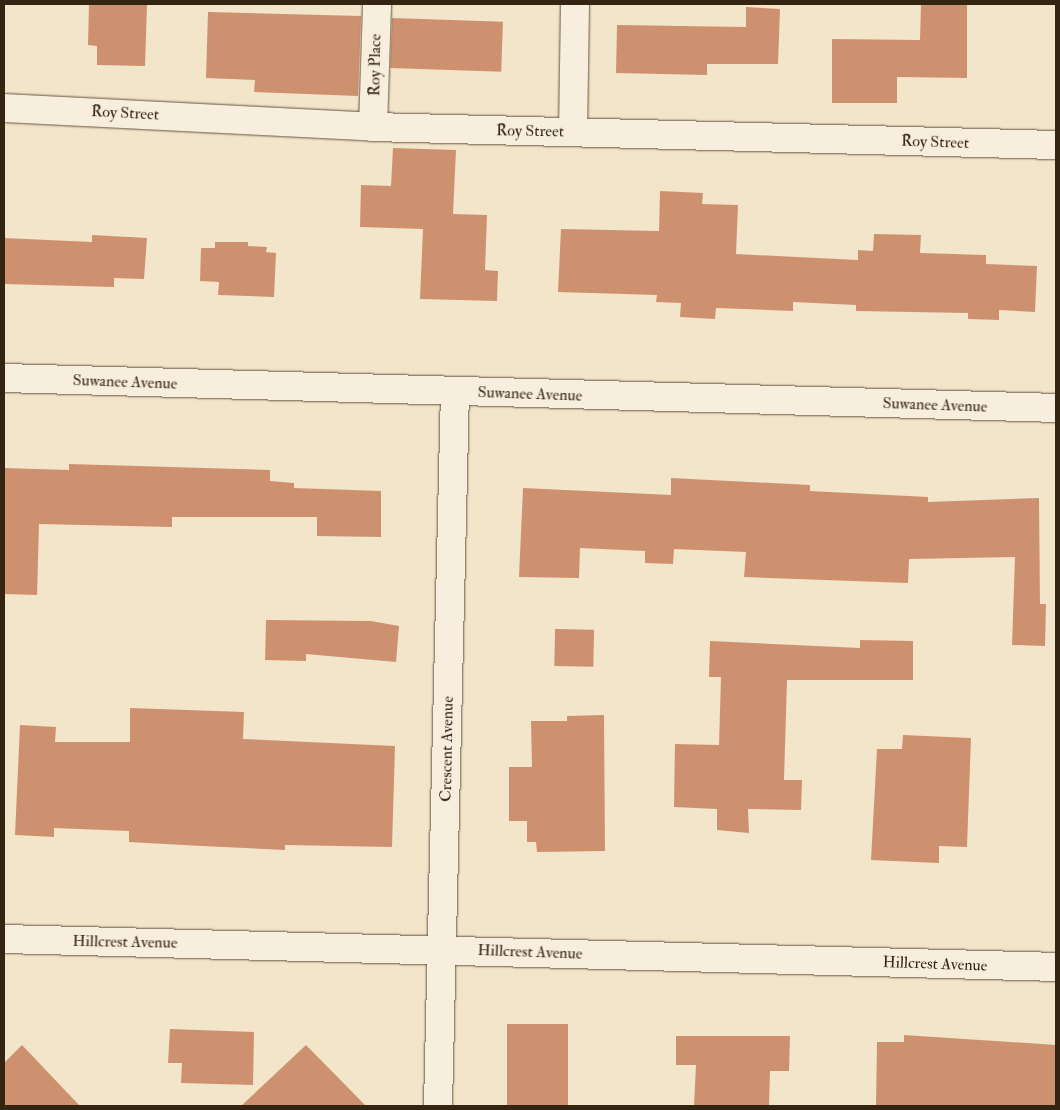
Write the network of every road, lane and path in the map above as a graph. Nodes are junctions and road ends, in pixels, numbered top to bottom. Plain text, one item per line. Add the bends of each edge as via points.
1 (377, 4) edge
2 (575, 4) edge
3 (4, 108) edge
4 (374, 127) junction
5 (573, 132) junction
6 (1056, 145) edge
7 (4, 378) edge
8 (455, 392) junction
9 (1056, 408) edge
10 (4, 939) edge
11 (442, 950) junction
12 (1056, 967) edge
13 (438, 1106) edge

1 - 4 street, Roy Place
2 - 5 street
3 - 4 street, Roy Street
4 - 5 street, Roy Street
5 - 6 street, Roy Street
7 - 8 street, Suwanee Avenue
8 - 9 street, Suwanee Avenue
8 - 11 street, Crescent Avenue
10 - 11 street, Hillcrest Avenue
11 - 12 street, Hillcrest Avenue
11 - 13 street, Crescent Avenue

